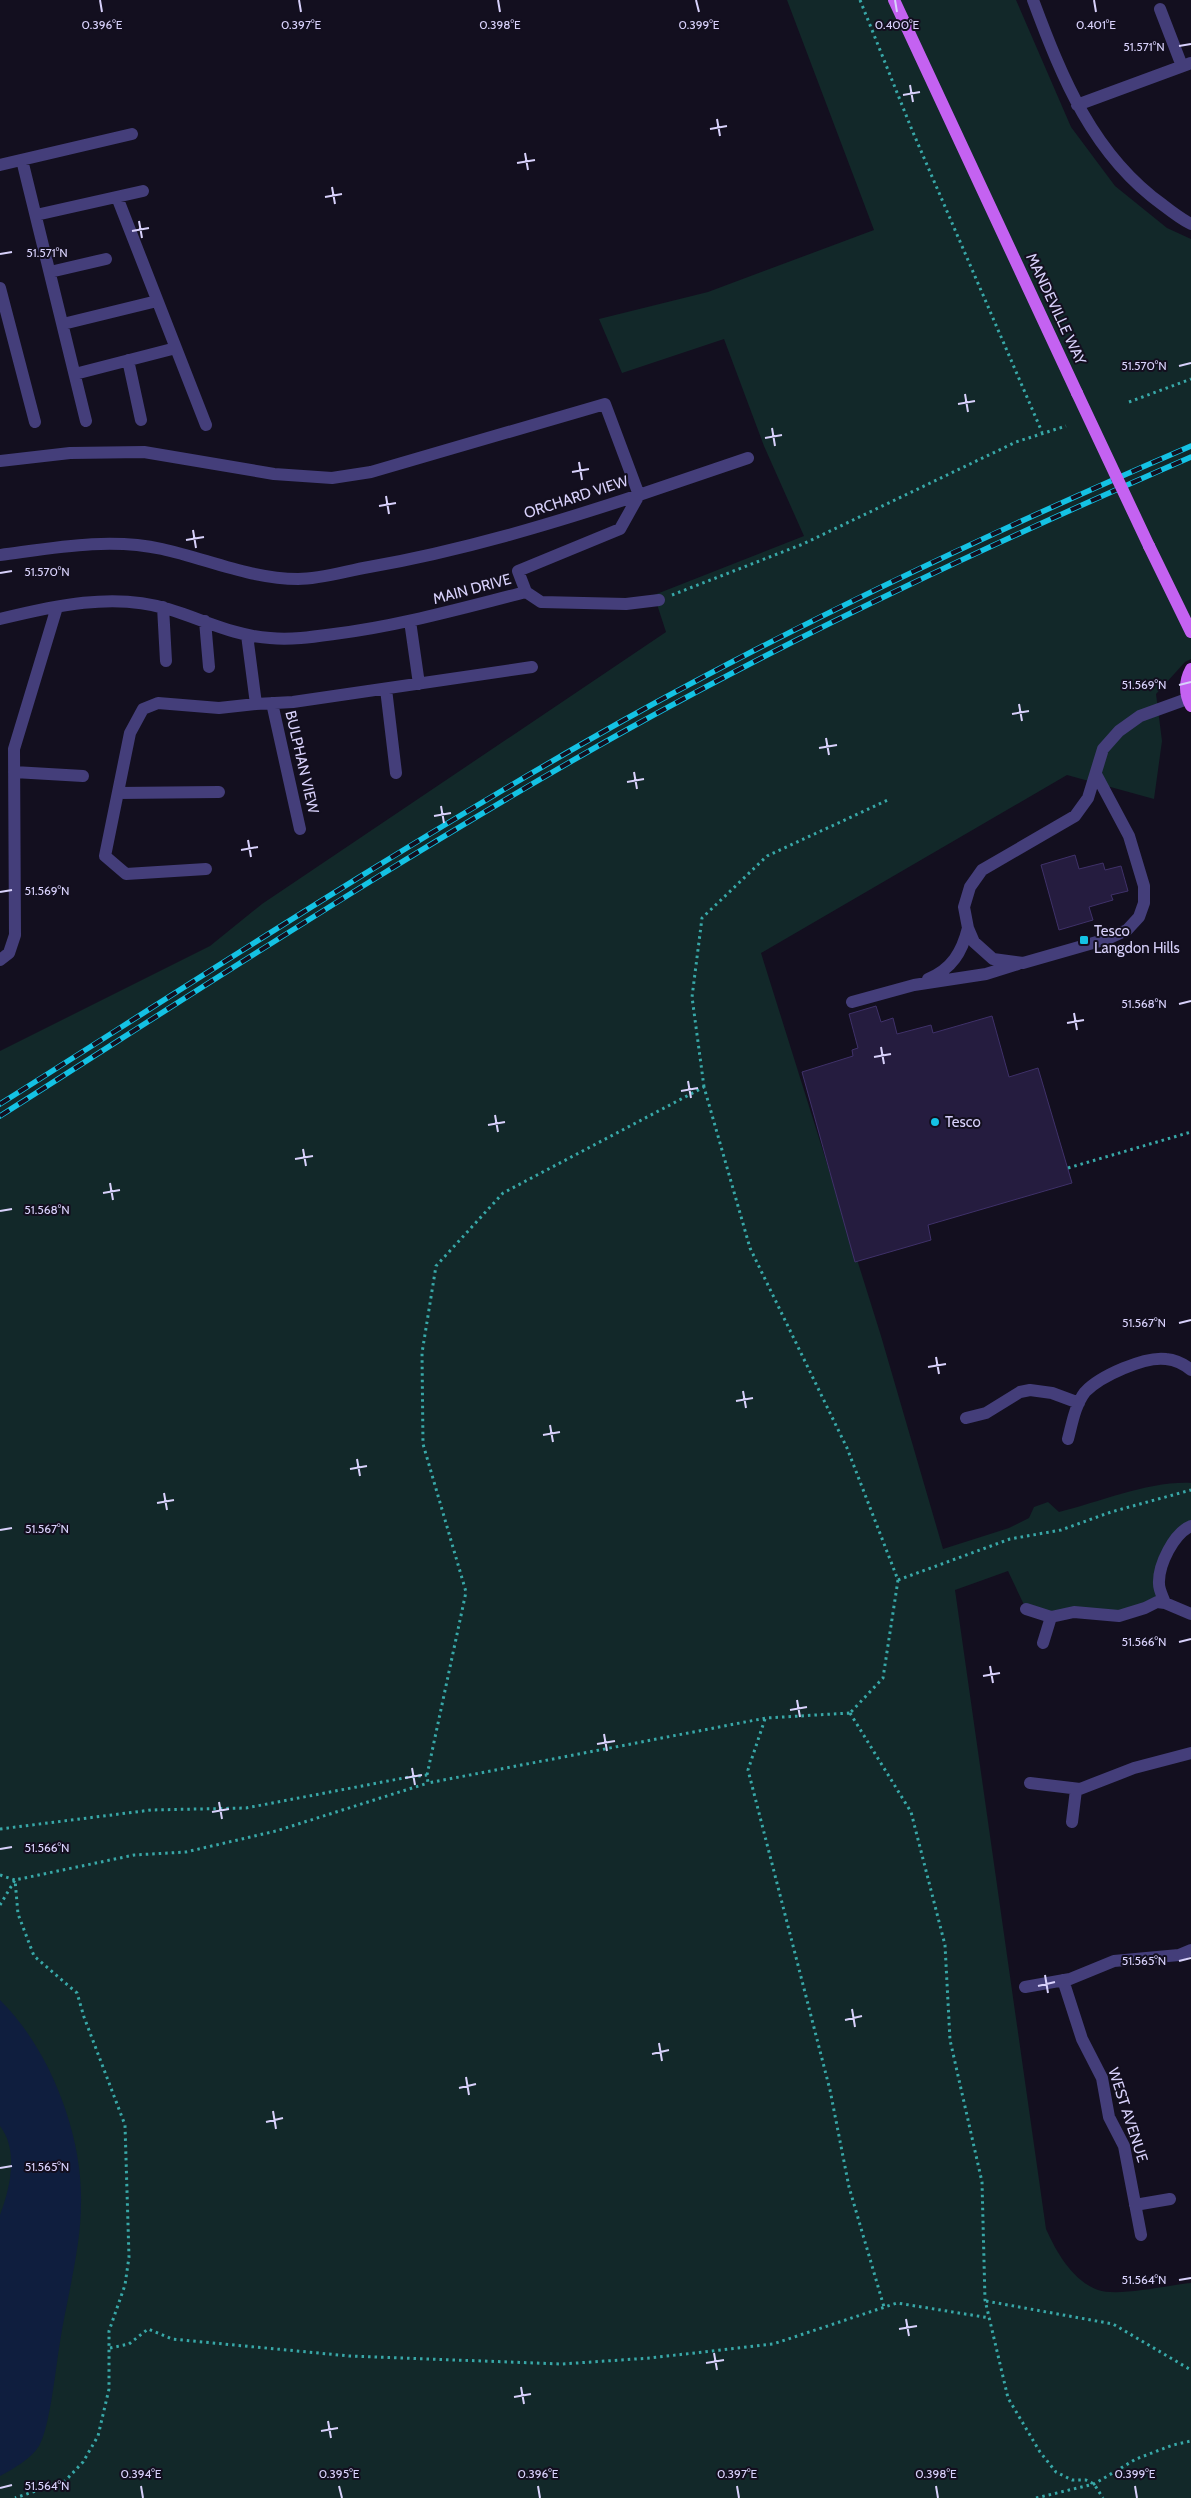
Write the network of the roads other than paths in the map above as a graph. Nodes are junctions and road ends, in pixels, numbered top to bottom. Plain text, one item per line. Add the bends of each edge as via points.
1 (894, 0) edge
2 (1034, 0) edge
3 (1160, 9) dead end
4 (1187, 64) edge
5 (1076, 105) junction
6 (132, 134) dead end
7 (22, 160) junction
8 (0, 165) edge
9 (143, 191) dead end
10 (117, 197) junction
11 (36, 215) junction
12 (1191, 224) edge
13 (106, 259) dead end
14 (50, 272) junction
15 (0, 288) edge
16 (157, 301) junction
17 (63, 324) junction
18 (176, 348) junction
19 (128, 360) junction
20 (75, 374) junction
21 (141, 420) dead end
22 (86, 421) dead end
23 (35, 422) dead end
24 (206, 426) dead end
25 (748, 458) dead end
26 (0, 461) edge
27 (640, 495) junction
28 (0, 556) edge
29 (526, 592) junction
30 (659, 600) road end
31 (57, 607) junction
32 (163, 607) junction
33 (0, 619) edge
34 (205, 621) junction
35 (410, 621) junction
36 (1191, 632) edge
37 (248, 635) junction
38 (166, 661) dead end
39 (209, 667) dead end
40 (532, 667) dead end
41 (1191, 669) edge
42 (419, 684) junction
43 (386, 689) junction
44 (1189, 702) edge
45 (272, 703) junction
46 (256, 704) junction
47 (14, 772) junction
48 (396, 774) dead end
49 (83, 776) dead end
50 (1097, 776) junction
51 (118, 792) junction
52 (219, 792) dead end
53 (300, 829) dead end
54 (206, 869) dead end
55 (968, 928) junction
56 (0, 960) edge
57 (1023, 963) junction
58 (914, 985) junction
59 (852, 1002) dead end
60 (1191, 1370) edge
61 (1079, 1403) junction
62 (966, 1418) dead end
63 (1068, 1439) dead end
64 (1191, 1526) edge
65 (1165, 1603) junction
66 (1026, 1609) dead end
67 (1191, 1614) edge
68 (1051, 1617) junction
69 (1044, 1643) dead end
70 (1191, 1753) edge
71 (1030, 1783) dead end
72 (1076, 1790) junction
73 (1072, 1822) dead end
74 (1191, 1950) edge
75 (1063, 1980) junction
76 (1025, 1987) dead end
77 (1170, 2199) dead end
78 (1135, 2205) junction
79 (1141, 2235) dead end

1 - 36 main road, MANDEVILLE WAY, bridge
2 - 5 street
3 - 4 street
4 - 5 street
5 - 12 street via 1124,174 1146,194
6 - 7 street
7 - 8 street
7 - 11 street
9 - 10 street
10 - 11 street
10 - 16 street
11 - 14 street
13 - 14 street
14 - 17 street
15 - 23 street
16 - 17 street
16 - 18 street
17 - 20 street
18 - 19 street
18 - 24 street
19 - 20 street
19 - 21 street
20 - 22 street
25 - 27 street
26 - 27 street, ORCHARD VIEW via 70,453 144,452 274,474 332,478 371,472 605,404
27 - 28 street, ORCHARD VIEW via 545,526 420,557 300,580 264,576 161,549 117,544 71,546
27 - 29 street, MAIN DRIVE via 620,529 518,571
29 - 30 street via 542,602 626,604
29 - 35 street, MAIN DRIVE
31 - 32 street, MAIN DRIVE via 76,603 129,602
31 - 33 street, MAIN DRIVE
31 - 47 street via 18,730
32 - 34 street, MAIN DRIVE
32 - 38 street
34 - 37 street, MAIN DRIVE
34 - 39 street
35 - 37 street, MAIN DRIVE via 296,639
35 - 42 street
37 - 46 street
40 - 42 street, BULPHAN VIEW
41 - 44 main road via 1185,683
42 - 43 street, BULPHAN VIEW
43 - 45 street, BULPHAN VIEW
43 - 48 street
44 - 50 street via 1140,716 1119,731 1103,749
45 - 46 street, BULPHAN VIEW
45 - 53 street, BULPHAN VIEW
46 - 51 street, BULPHAN VIEW via 219,708 158,703 143,709 130,733
47 - 49 street
47 - 56 street via 14,935 9,953
50 - 55 street via 1076,816 982,870 970,887 964,908
50 - 57 street via 1129,836 1144,886 1144,903 1127,930 1108,939
51 - 52 street
51 - 54 street, BULPHAN VIEW via 105,856 126,874
55 - 57 street via 974,942 993,958
55 - 58 street via 955,960 938,975
57 - 58 street via 986,974
58 - 59 street
60 - 61 street via 1166,1359 1136,1363 1096,1383
61 - 62 street via 1052,1393 1030,1390 1020,1392 997,1408
61 - 63 street
64 - 65 street via 1174,1541 1160,1571 1159,1585
65 - 67 street
65 - 68 street via 1156,1602 1119,1616 1074,1612
66 - 68 street
68 - 69 street
70 - 72 street via 1134,1768
71 - 72 street
72 - 73 street
74 - 75 street via 1179,1955 1114,1961
75 - 76 street
75 - 78 street, WEST AVENUE via 1082,2039 1102,2078 1109,2117 1124,2146
77 - 78 street
78 - 79 street, WEST AVENUE

